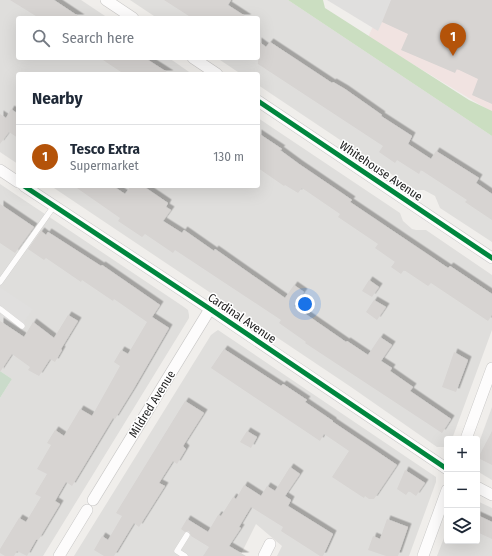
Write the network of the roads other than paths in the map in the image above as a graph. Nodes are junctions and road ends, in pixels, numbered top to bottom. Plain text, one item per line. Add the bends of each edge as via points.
1 (106, 0) edge
2 (130, 16) edge
3 (196, 60) edge
4 (214, 72) edge
5 (260, 102) edge
6 (0, 170) edge
7 (16, 181) edge
8 (27, 188) edge
9 (55, 205) junction
10 (492, 258) edge
11 (0, 282) edge
12 (0, 309) edge
13 (210, 309) junction
14 (22, 326) dead end
15 (492, 368) edge
16 (467, 436) edge
17 (444, 467) edge
18 (480, 489) edge
19 (492, 495) edge
20 (444, 498) edge
21 (93, 500) dead end
22 (87, 510) dead end
23 (187, 535) dead end
24 (270, 544) dead end
25 (59, 556) edge
26 (185, 556) edge
27 (264, 556) edge
28 (423, 556) edge

1 - 2 street
3 - 4 street
5 - 10 street, Whitehouse Avenue
6 - 7 street
8 - 9 street, Cardinal Avenue
9 - 11 lane
9 - 13 street, Cardinal Avenue
12 - 14 lane
13 - 17 street, Cardinal Avenue
13 - 21 street, Mildred Avenue
15 - 16 street
18 - 19 street
20 - 28 street
22 - 25 street
23 - 26 lane via 177,551
24 - 27 street

